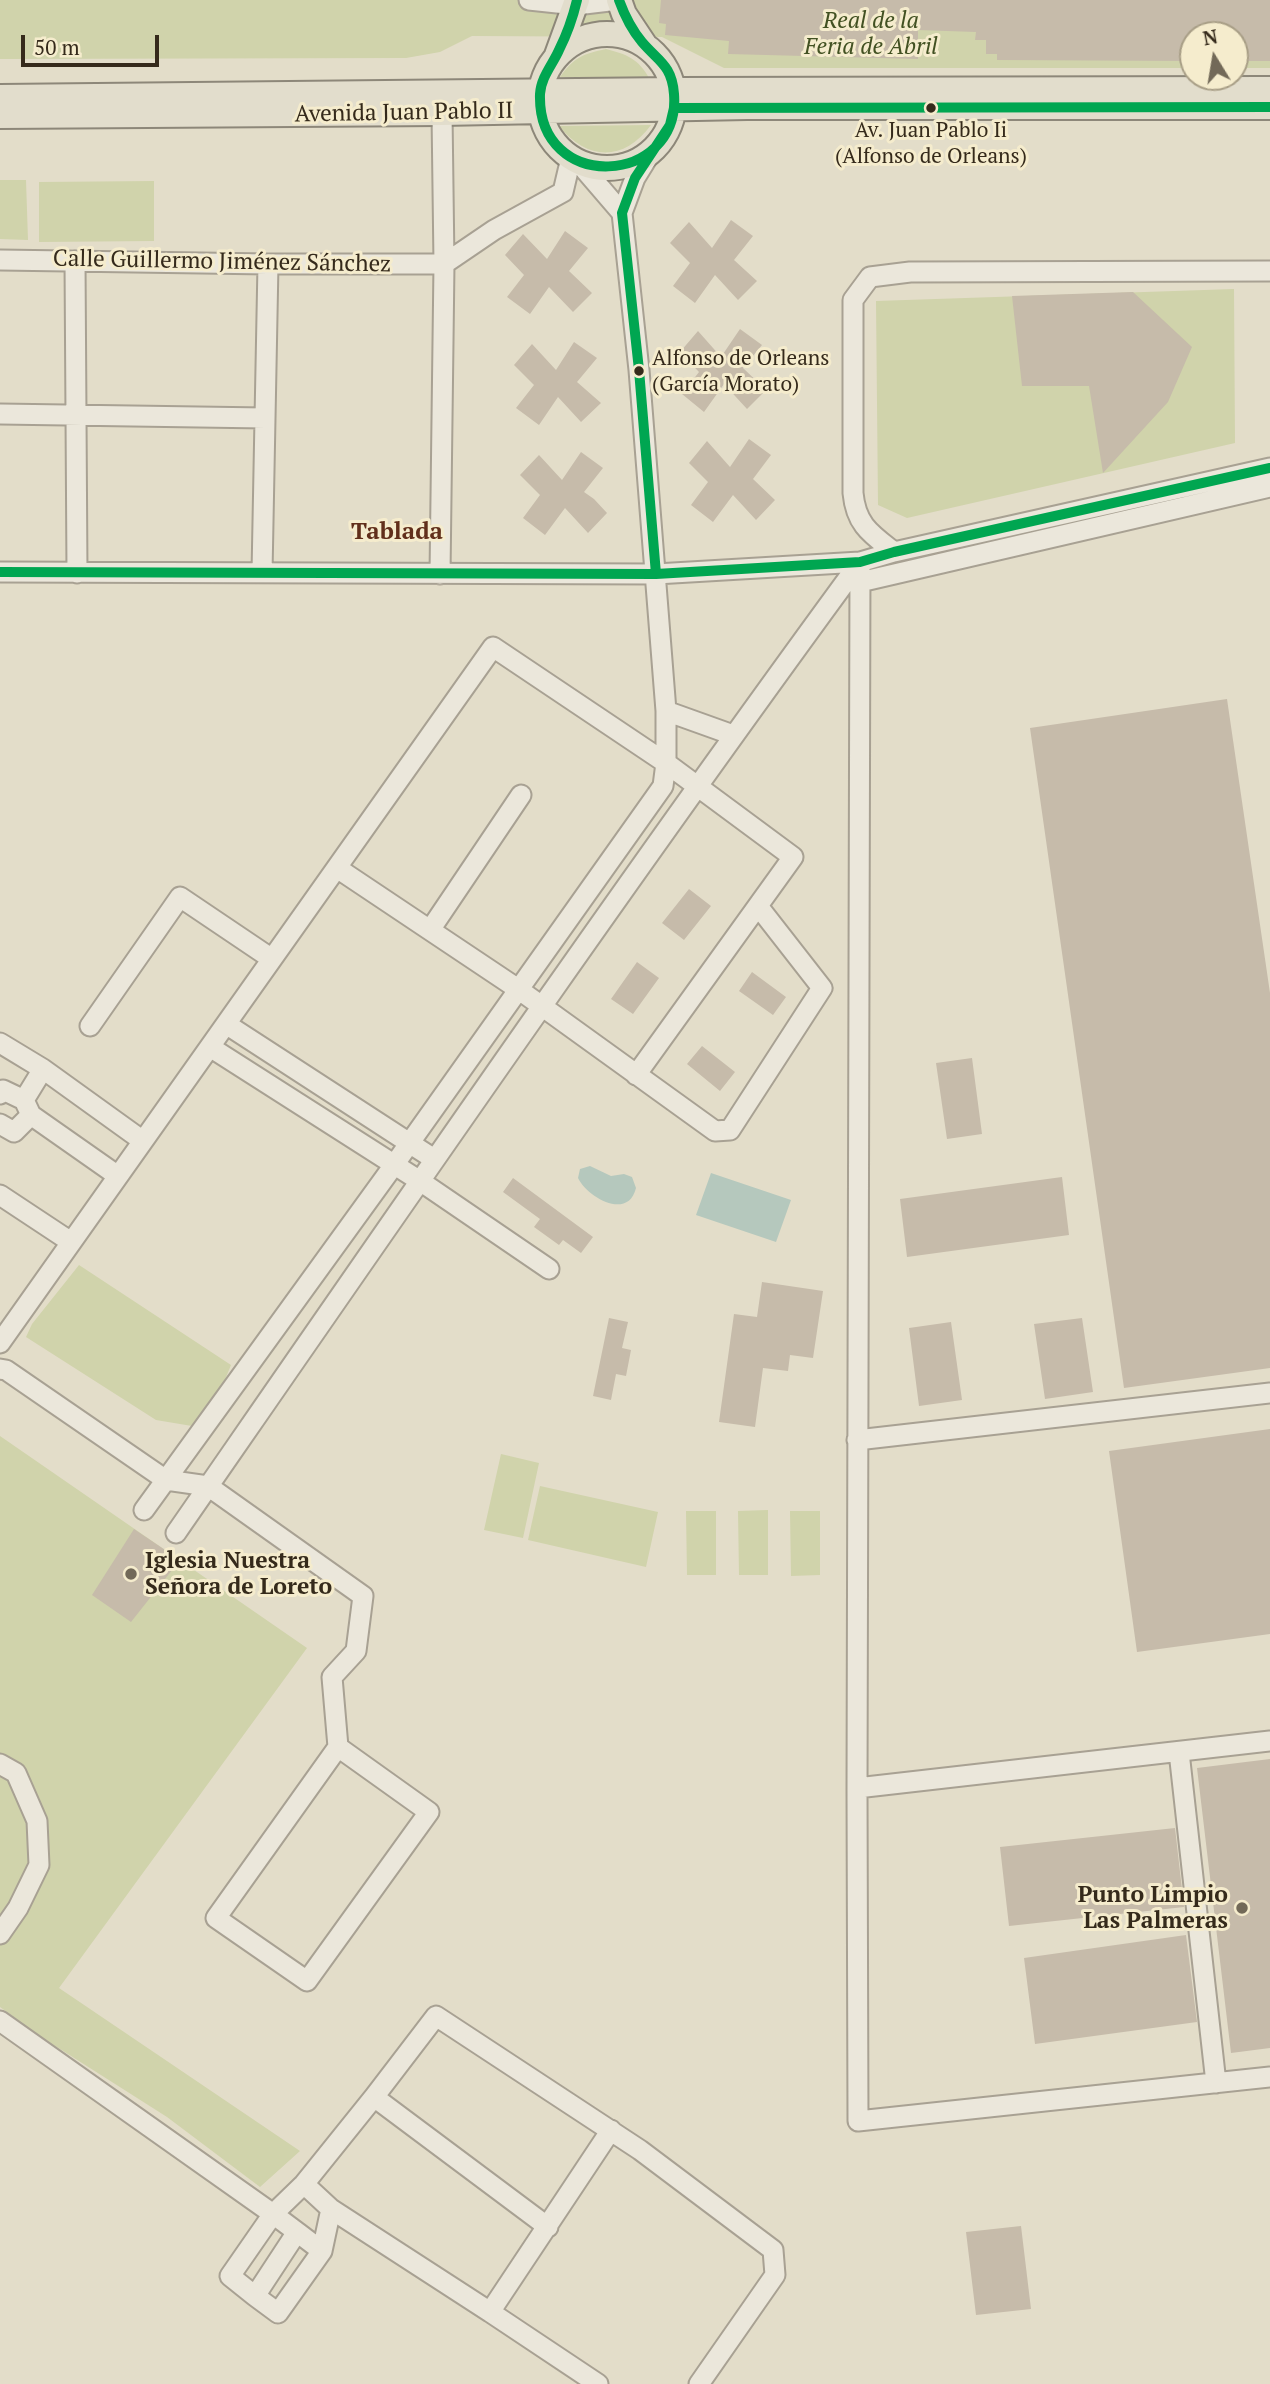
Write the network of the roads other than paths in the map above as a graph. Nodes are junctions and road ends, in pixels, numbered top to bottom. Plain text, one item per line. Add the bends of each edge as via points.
1 (529, 0) edge
2 (618, 0) edge
3 (577, 2) edge
4 (644, 44) junction
5 (557, 55) junction
6 (1270, 89) edge
7 (0, 97) edge
8 (674, 99) junction
9 (540, 102) junction
10 (1270, 107) edge
11 (442, 113) junction
12 (0, 116) edge
13 (651, 152) junction
14 (575, 160) junction
15 (622, 213) junction
16 (0, 260) edge
17 (75, 261) junction
18 (268, 264) junction
19 (444, 264) junction
20 (1270, 271) edge
21 (0, 414) edge
22 (76, 415) junction
23 (265, 418) junction
24 (1270, 468) edge
25 (1270, 487) edge
26 (894, 552) junction
27 (0, 572) edge
28 (860, 572) junction
29 (77, 573) junction
30 (262, 573) junction
31 (440, 574) junction
32 (656, 574) junction
33 (666, 711) junction
34 (733, 735) junction
35 (666, 763) junction
36 (697, 786) junction
37 (521, 795) dead end
38 (337, 867) junction
39 (758, 906) junction
40 (430, 930) junction
41 (272, 959) junction
42 (518, 989) junction
43 (541, 1007) junction
44 (226, 1024) junction
45 (90, 1026) dead end
46 (0, 1043) edge
47 (210, 1046) junction
48 (43, 1069) junction
49 (636, 1074) junction
50 (0, 1094) edge
51 (28, 1107) junction
52 (0, 1124) edge
53 (143, 1141) junction
54 (409, 1143) junction
55 (434, 1159) junction
56 (394, 1165) junction
57 (118, 1176) junction
58 (419, 1181) junction
59 (0, 1195) edge
60 (71, 1242) junction
61 (549, 1269) dead end
62 (0, 1343) edge
63 (0, 1369) edge
64 (1270, 1393) edge
65 (857, 1440) junction
66 (166, 1480) junction
67 (208, 1486) junction
68 (144, 1510) dead end
69 (176, 1533) dead end
70 (1270, 1741) edge
71 (338, 1747) junction
72 (1179, 1752) junction
73 (0, 1764) edge
74 (857, 1788) junction
75 (0, 1934) edge
76 (0, 2021) edge
77 (1270, 2077) edge
78 (1216, 2083) junction
79 (374, 2097) junction
80 (611, 2130) junction
81 (304, 2184) junction
82 (331, 2208) junction
83 (273, 2214) junction
84 (548, 2227) junction
85 (297, 2232) junction
86 (322, 2251) junction
87 (255, 2295) junction
88 (491, 2312) junction
89 (598, 2384) edge
90 (699, 2384) edge

1 - 3 street
2 - 3 street
2 - 4 main road
3 - 5 main road
4 - 5 main road via 622,35 598,34 576,41
4 - 8 main road via 668,72
5 - 9 main road via 545,72
6 - 8 main road, Avenida Juan Pablo II
7 - 9 main road, Avenida Juan Pablo II
8 - 9 main road, Avenida Juan Pablo II
8 - 10 main road, Avenida Juan Pablo II
8 - 13 main road via 670,125
9 - 11 main road, Avenida Juan Pablo II
9 - 14 main road via 547,132 560,150
11 - 12 main road, Avenida Juan Pablo II
11 - 19 street
13 - 14 main road via 617,168 597,168
13 - 15 street
14 - 15 street
14 - 19 street via 563,192
15 - 32 street
16 - 17 street, Calle Guillermo Jiménez Sánchez
17 - 18 street, Calle Guillermo Jiménez Sánchez
17 - 22 street
18 - 19 street, Calle Guillermo Jiménez Sánchez
18 - 23 street
19 - 31 street
20 - 26 street via 910,272 870,277 853,300 853,494 855,512 870,533
21 - 22 street
22 - 23 street
22 - 29 street
23 - 30 street
24 - 26 street
25 - 28 street
26 - 28 street
27 - 29 street
28 - 32 street
28 - 34 street
28 - 65 street
29 - 30 street
30 - 31 street
31 - 32 street
32 - 33 street
33 - 34 street
33 - 35 street
34 - 36 street
35 - 36 street
35 - 38 street via 493,647
35 - 42 street via 663,786
36 - 39 street via 793,857
36 - 43 street
37 - 40 street
38 - 40 street
38 - 41 street
39 - 49 street
39 - 49 street via 822,988 730,1130 715,1131
40 - 42 street
41 - 44 street
41 - 45 street via 180,897
42 - 43 street
42 - 54 street
43 - 49 street
43 - 55 street
44 - 47 street
44 - 54 street
46 - 48 street
47 - 53 street
47 - 56 street
48 - 51 street
48 - 53 street
50 - 51 street via 2,1090
51 - 52 street via 13,1132
51 - 57 street
53 - 57 street
54 - 55 street
54 - 56 street
55 - 58 street
56 - 58 street
56 - 66 street
57 - 60 street
58 - 61 street
58 - 67 street
59 - 60 street
60 - 62 street
63 - 66 street
64 - 65 street
65 - 74 street
66 - 67 street
66 - 68 street
67 - 69 street
67 - 71 street via 363,1596 356,1651 332,1677
70 - 72 street
71 - 71 street via 216,1918 307,1981 429,1812
72 - 74 street
72 - 78 street
73 - 75 street via 16,1773 37,1821 39,1865
74 - 78 street via 858,2121
76 - 83 street
77 - 78 street
79 - 80 street via 436,2016
79 - 81 street
79 - 84 street
80 - 84 street
80 - 90 street via 773,2250 775,2275
81 - 82 street
81 - 83 street
82 - 86 street
82 - 88 street
83 - 85 street
83 - 87 street via 230,2276
84 - 88 street
85 - 86 street
85 - 87 street
86 - 87 street via 278,2313
88 - 89 street

